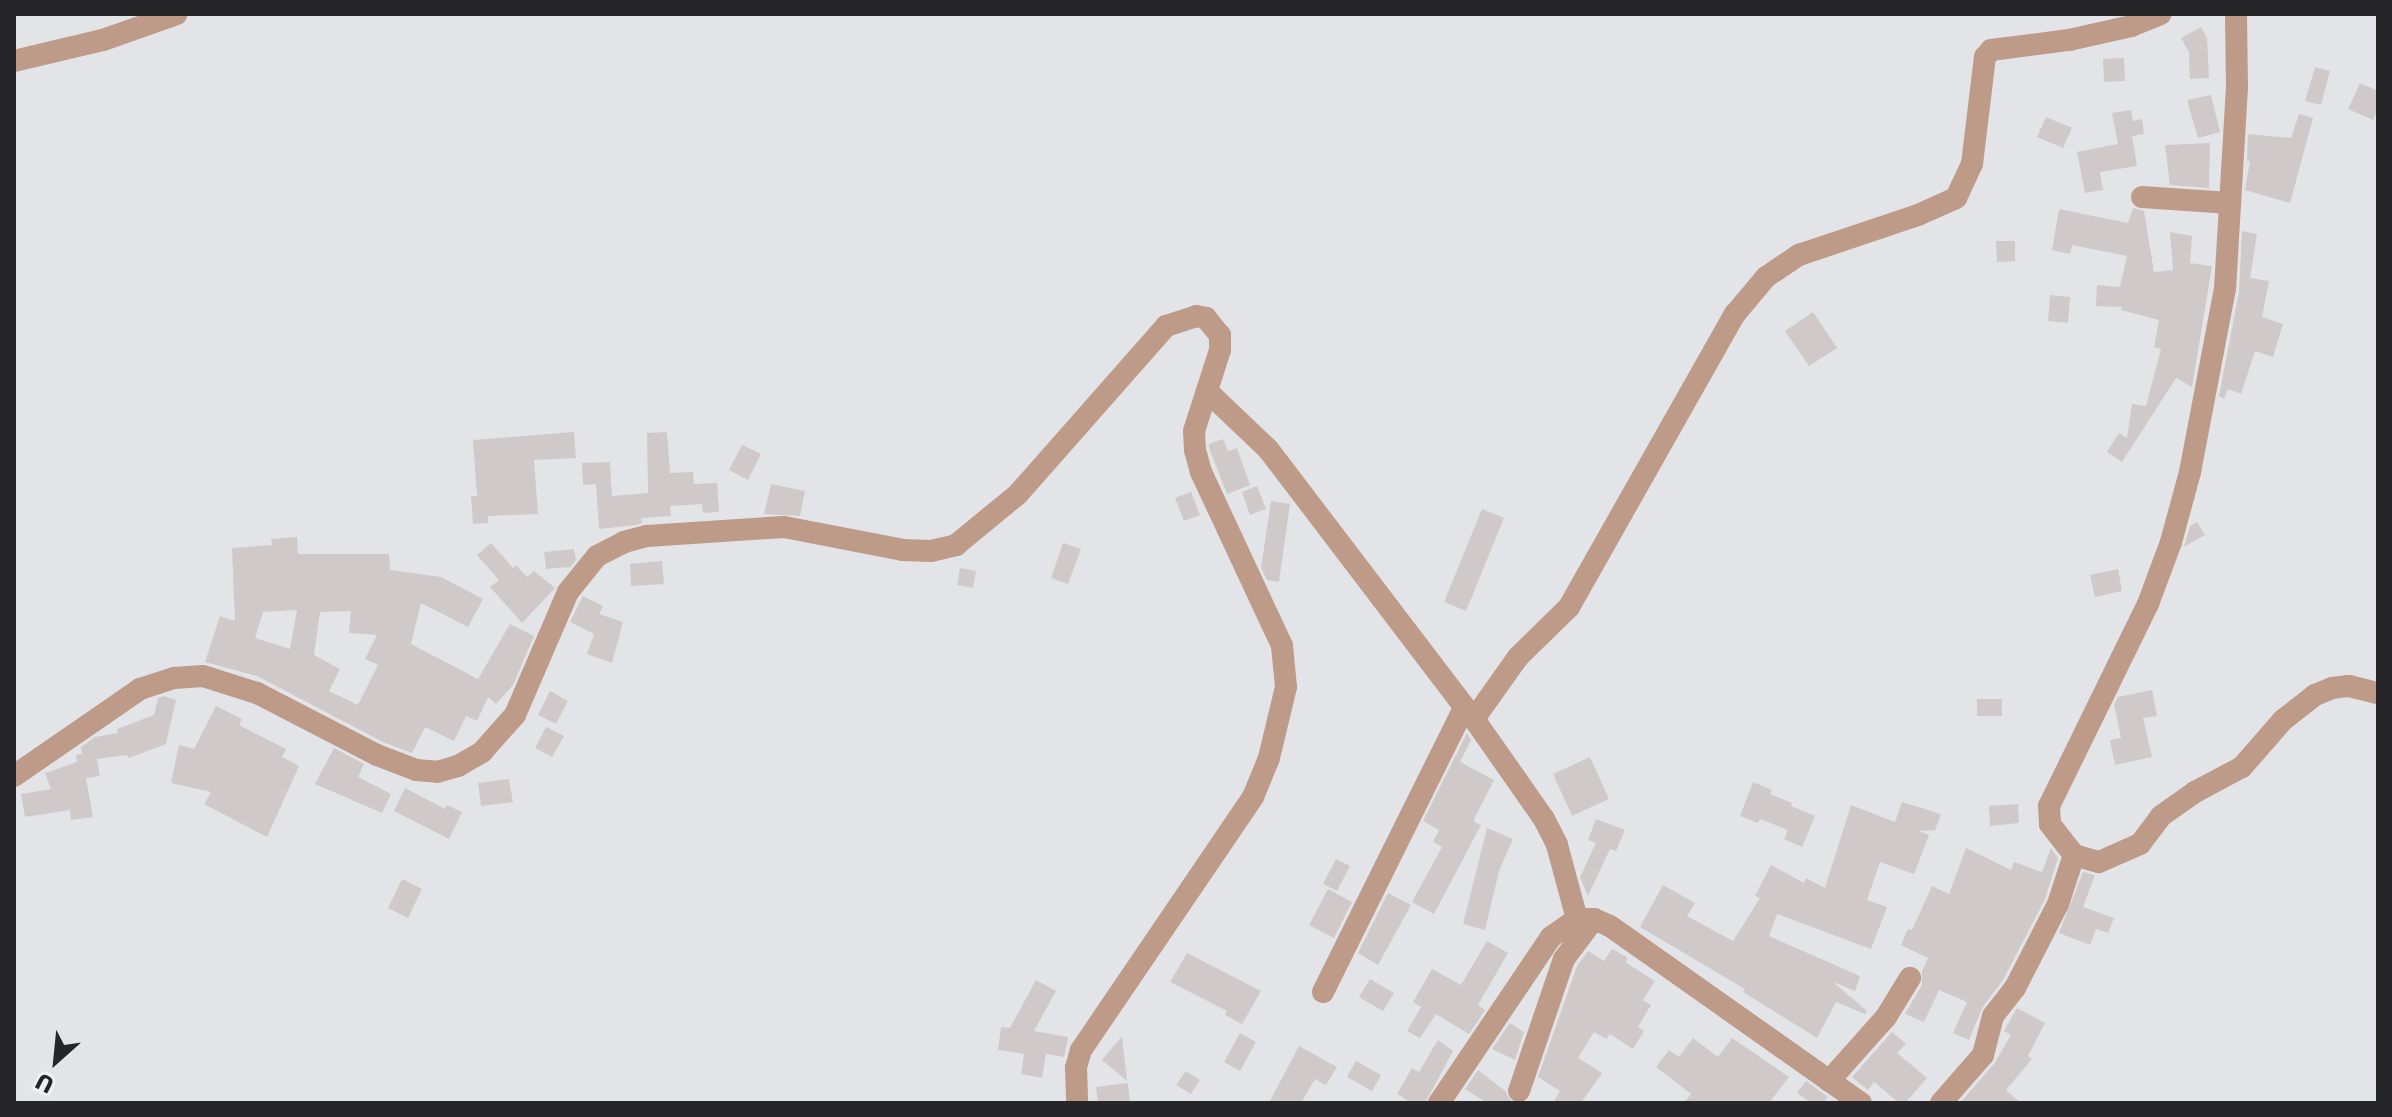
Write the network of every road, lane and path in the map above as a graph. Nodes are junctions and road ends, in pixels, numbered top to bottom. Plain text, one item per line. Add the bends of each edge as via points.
1 (177, 14) edge
2 (2161, 14) edge
3 (2236, 14) edge
4 (14, 61) edge
5 (2142, 197) dead end
6 (2230, 203) junction
7 (1207, 391) junction
8 (2378, 693) edge
9 (1469, 714) junction
10 (14, 776) edge
11 (2074, 855) junction
12 (1586, 919) junction
13 (1910, 978) dead end
14 (1323, 992) dead end
15 (1829, 1081) junction
16 (1519, 1091) dead end
17 (1077, 1103) edge
18 (1439, 1103) edge
19 (1861, 1103) edge
20 (1941, 1103) edge

1 - 4 street via 103,40
2 - 9 street via 2069,40 1991,50 1985,57 1972,164 1956,198 1799,255 1766,277 1735,314 1569,607
3 - 6 street
5 - 6 street
6 - 11 street via 2225,289 2213,363 2171,542 2126,652 2049,806 2050,824
7 - 9 street via 1268,449
7 - 10 street via 1220,350 1215,326 1196,316 1166,326 1018,494 956,545 903,550 784,527 624,542 581,571 515,715 482,752 458,766 416,770 257,693 203,676 140,689
7 - 17 street via 1194,431 1195,450 1282,646 1286,687 1269,758 1253,797 1081,1050
8 - 11 street via 2349,686 2315,695 2283,720 2242,767 2161,816 2140,844 2099,862
9 - 12 street via 1544,819
9 - 14 street
11 - 20 street via 2058,904 2015,988 1993,1016 1983,1055
12 - 15 street via 1610,926
12 - 16 street via 1564,959
12 - 18 street via 1551,937
13 - 15 street via 1886,1017
15 - 19 street

